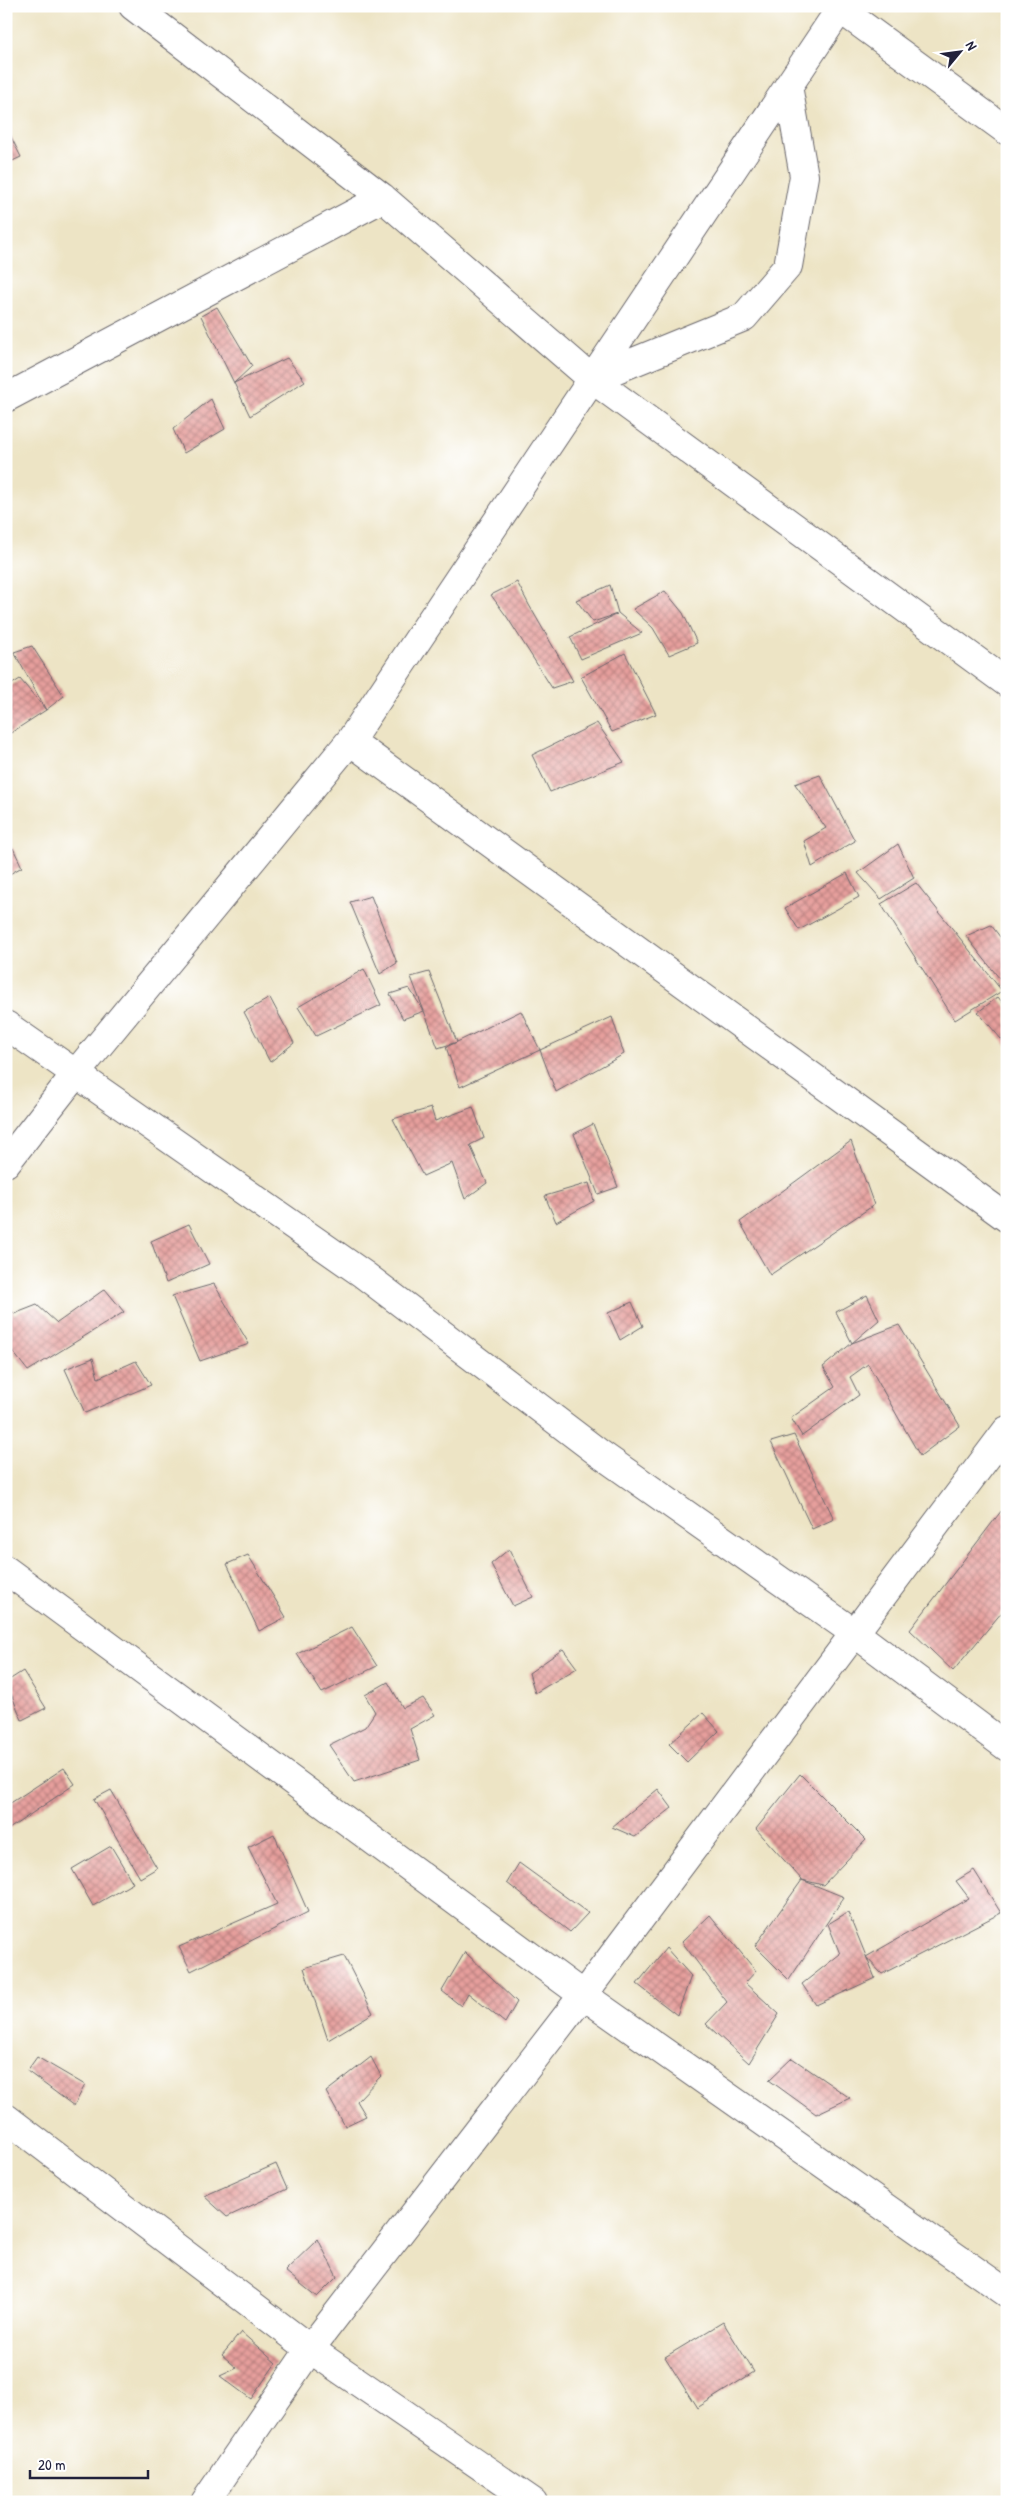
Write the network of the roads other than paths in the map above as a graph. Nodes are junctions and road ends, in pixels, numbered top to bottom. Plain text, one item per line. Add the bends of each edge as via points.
1 (133, 6) edge
2 (839, 7) edge
3 (788, 86) junction
4 (1007, 131) edge
5 (383, 198) junction
6 (592, 379) junction
7 (6, 398) edge
8 (1007, 683) edge
9 (350, 740) junction
10 (6, 1025) edge
11 (77, 1072) junction
12 (6, 1163) edge
13 (1007, 1218) edge
14 (1007, 1430) edge
15 (6, 1570) edge
16 (856, 1634) junction
17 (1007, 1748) edge
18 (583, 1995) junction
19 (6, 2118) edge
20 (1007, 2293) edge
21 (310, 2349) junction
22 (204, 2502) edge
23 (533, 2502) edge

1 - 5 street
2 - 3 street
2 - 4 street
3 - 6 street
3 - 6 street via 804,176 788,266 744,317
5 - 6 street
5 - 7 street
6 - 8 street
6 - 9 street
9 - 11 street
9 - 13 street
10 - 11 street
11 - 12 street
11 - 16 street via 363,1274 599,1453
14 - 16 street
15 - 18 street
16 - 17 street
16 - 18 street
18 - 20 street
18 - 21 street
19 - 21 street
21 - 22 street
21 - 23 street

